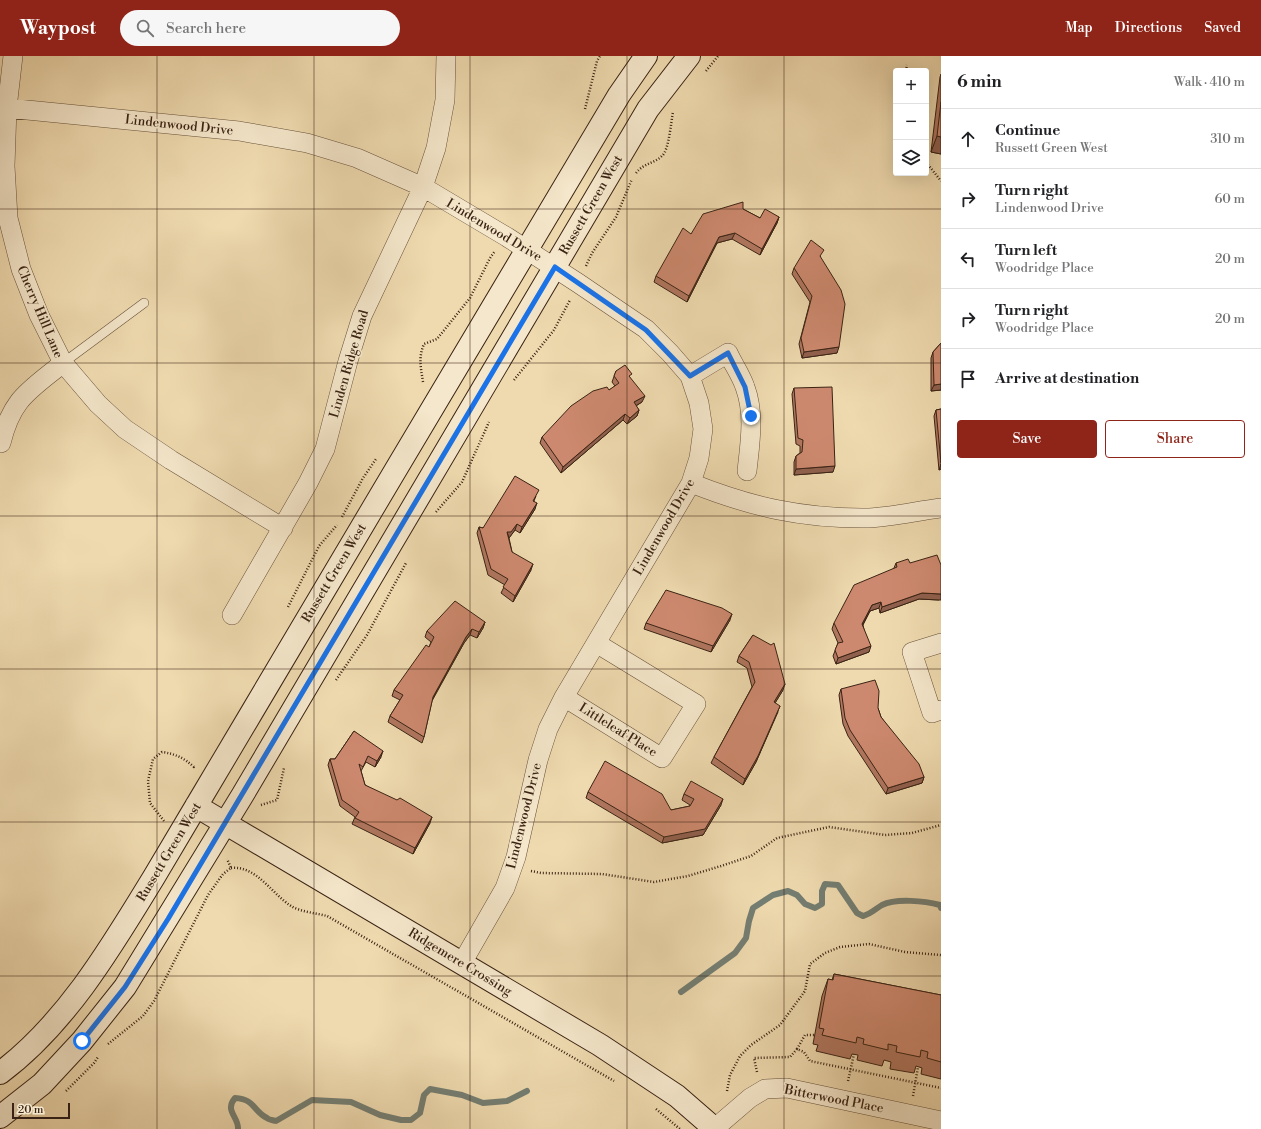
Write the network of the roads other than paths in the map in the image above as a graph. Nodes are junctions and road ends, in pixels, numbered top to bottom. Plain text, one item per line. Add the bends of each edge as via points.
1 (13, 56) edge
2 (446, 56) edge
3 (646, 56) edge
4 (689, 56) edge
5 (7, 108) junction
6 (423, 188) junction
7 (526, 250) junction
8 (555, 267) junction
9 (144, 303) dead end
10 (63, 363) junction
11 (690, 376) junction
12 (2, 443) dead end
13 (746, 471) dead end
14 (691, 484) junction
15 (941, 508) edge
16 (283, 528) junction
17 (232, 615) dead end
18 (941, 642) edge
19 (596, 643) junction
20 (564, 697) junction
21 (941, 710) edge
22 (196, 806) junction
23 (226, 824) junction
24 (462, 963) junction
25 (0, 1073) edge
26 (0, 1117) edge
27 (941, 1121) edge
28 (715, 1129) edge

1 - 5 street, Cherry Hill Lane
2 - 6 street, Linden Ridge Road via 445,100 436,148
3 - 7 street, Russett Green West
4 - 8 street, Russett Green West via 648,109
5 - 6 street, Lindenwood Drive via 239,131 307,143 357,158
5 - 10 street, Cherry Hill Lane via 5,166 8,218 21,269 39,316
6 - 7 street, Lindenwood Drive
6 - 16 street, Linden Ridge Road via 362,316 325,449
7 - 8 street, Lindenwood Drive
7 - 22 street, Russett Green West
8 - 11 street, Lindenwood Drive via 646,330
8 - 23 street, Russett Green West
9 - 10 lane
10 - 12 street via 23,396 11,411
10 - 16 street, Cherry Hill Lane via 98,404 125,429 170,460
11 - 13 street via 728,353 745,387 751,416 751,439
11 - 14 street, Lindenwood Drive via 699,403 703,429 699,458
14 - 15 street via 759,507 815,517 870,518
14 - 19 street, Lindenwood Drive
16 - 17 street, Linden Ridge Road
18 - 21 street via 912,652 932,713
19 - 20 street, Lindenwood Drive
19 - 20 street, Littleleaf Place via 696,704 662,758
20 - 24 street, Lindenwood Drive via 548,729 538,760 505,888
22 - 23 street, Ridgemere Crossing
22 - 25 street, Russett Green West via 99,965 43,1033 15,1062
23 - 24 street, Ridgemere Crossing
23 - 26 street, Russett Green West via 125,987 42,1084
24 - 28 street, Ridgemere Crossing via 637,1069 677,1096
27 - 28 street, Bitterwood Place via 787,1088 765,1089 750,1098

